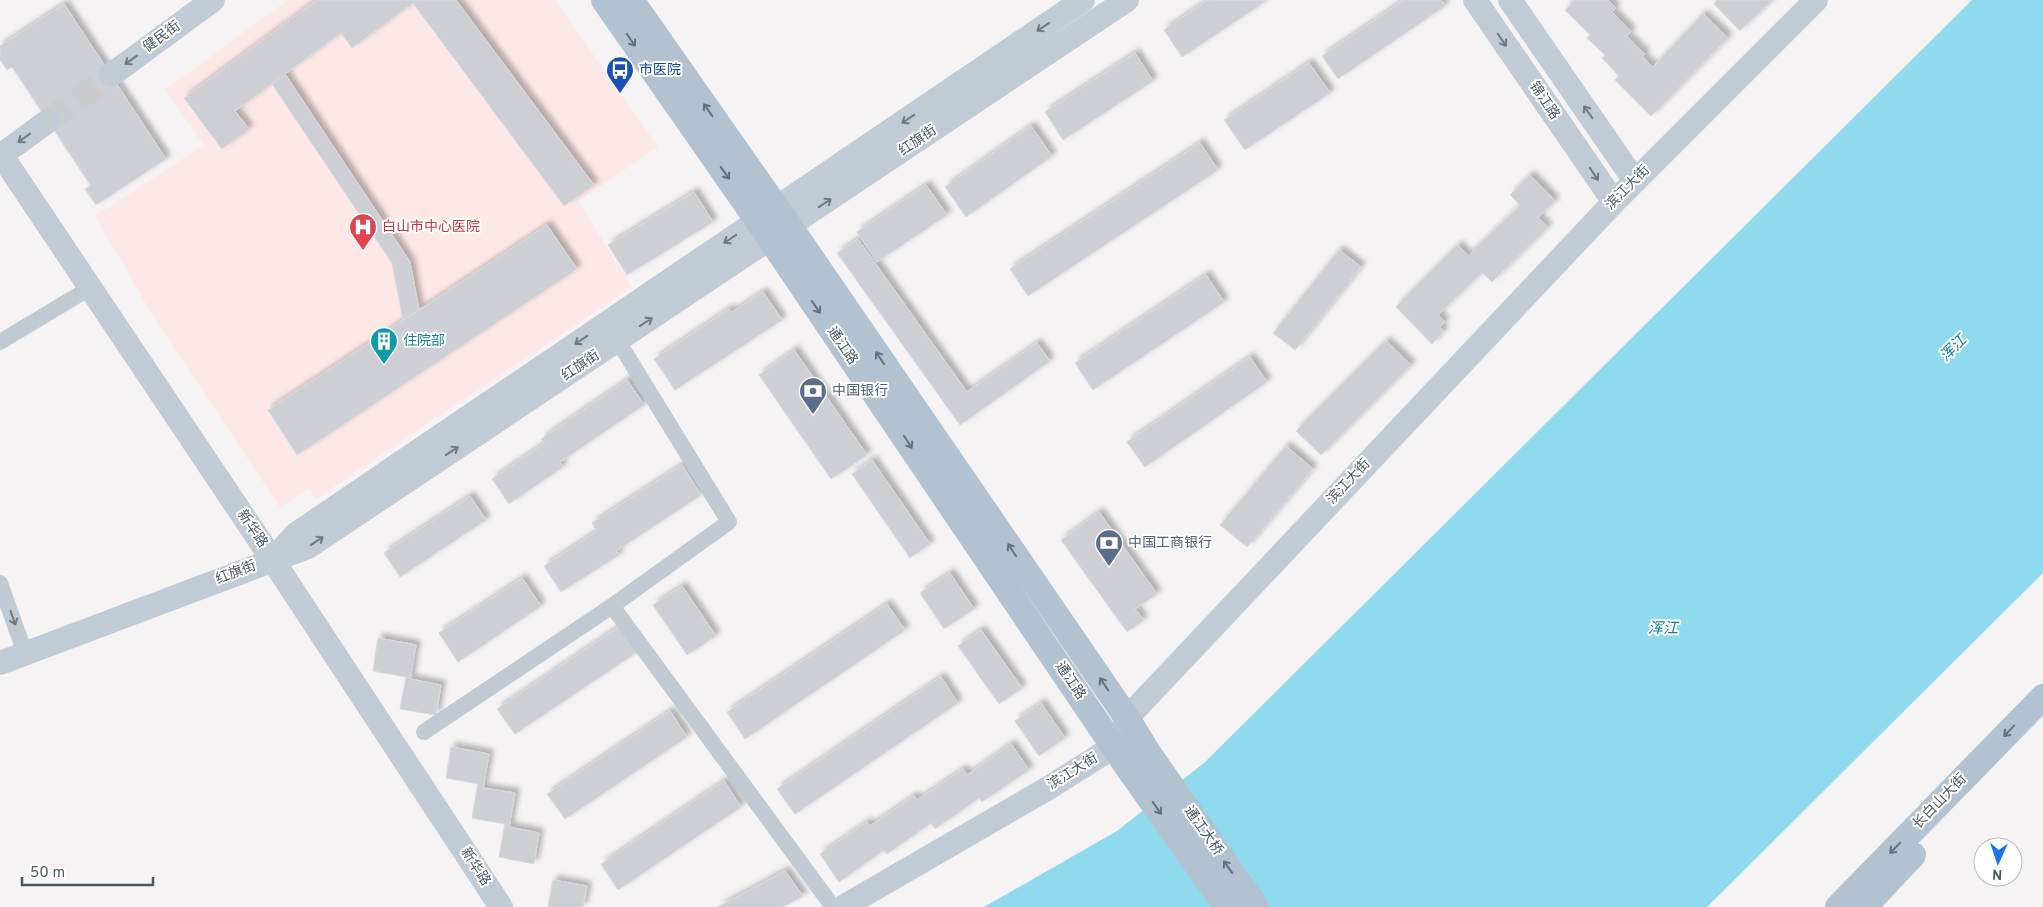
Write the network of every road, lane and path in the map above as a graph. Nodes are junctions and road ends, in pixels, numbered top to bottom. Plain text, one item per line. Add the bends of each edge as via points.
1 (213, 0) edge
2 (604, 0) edge
3 (631, 0) edge
4 (1083, 0) edge
5 (1127, 0) edge
6 (1475, 0) edge
7 (1510, 0) edge
8 (1816, 0) edge
9 (111, 75) tunnel mouth
10 (48, 121) tunnel mouth
11 (0, 155) edge
12 (1635, 181) junction
13 (1614, 202) junction
14 (774, 224) junction
15 (90, 288) junction
16 (618, 341) junction
17 (0, 342) edge
18 (272, 560) junction
19 (0, 584) edge
20 (612, 606) junction
21 (25, 653) junction
22 (0, 663) edge
23 (2043, 696) edge
24 (1127, 718) junction
25 (2043, 723) edge
26 (424, 732) dead end
27 (1115, 746) junction
28 (1139, 761) junction
29 (501, 907) edge
30 (833, 907) edge
31 (844, 907) edge
32 (1227, 907) edge
33 (1256, 907) edge
34 (1838, 907) edge
35 (1864, 907) edge

1 -> 9 main road, 健民街
2 -> 14 main road, 通江路
14 -> 3 main road, 通江路
4 -> 14 main road
14 -> 5 main road, 红旗街
6 -> 13 main road, 锦江路
12 -> 7 main road
8 - 12 main road, 滨江大街
10 -> 11 main road
11 - 15 main road, 新华路
12 - 13 main road, 滨江大街
13 - 24 main road, 滨江大街
16 -> 14 main road, 红旗街
14 -> 18 main road via 296,534
24 -> 14 main road, 通江路
14 -> 27 main road, 通江路
15 - 17 street
15 - 18 main road, 新华路
18 -> 16 main road, 红旗街 via 308,547
16 - 20 street via 729,522
18 - 21 main road, 红旗街
18 - 29 main road, 新华路
19 -> 21 street
20 - 26 street
20 - 30 street
21 - 22 main road, 红旗街
23 -> 34 main road, 长白山大街
24 - 27 main road, 滨江大街
24 - 28 main road, 通江路
25 - 35 main road, 长白山大街
27 - 28 main road, 通江路
27 - 31 main road, 滨江大街
28 -> 32 main road, 通江大桥
33 -> 28 main road, 通江大桥

